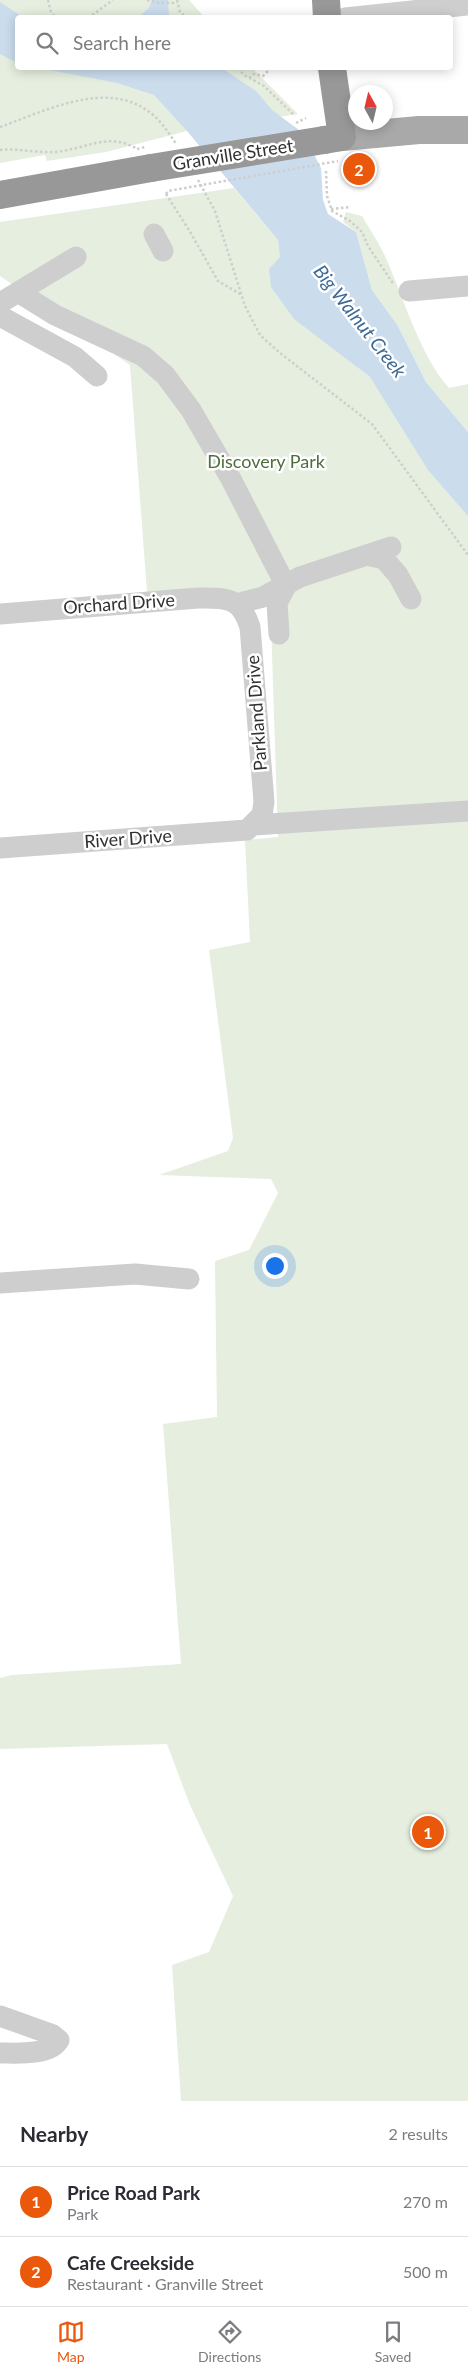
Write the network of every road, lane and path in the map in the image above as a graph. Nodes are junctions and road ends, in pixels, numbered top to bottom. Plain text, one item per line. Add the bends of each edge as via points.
1 (48, 0) edge
2 (112, 0) edge
3 (326, 0) edge
4 (148, 1) edge
5 (175, 2) edge
6 (458, 4) edge
7 (54, 15) edge
8 (93, 15) edge
9 (184, 15) edge
10 (327, 15) edge
11 (369, 15) edge
12 (240, 70) edge
13 (269, 70) edge
14 (332, 70) edge
15 (249, 78) junction
16 (295, 116) dead end
17 (0, 127) edge
18 (468, 130) edge
19 (335, 146) junction
20 (178, 147) dead end
21 (0, 150) edge
22 (144, 158) junction
23 (326, 171) dead end
24 (193, 172) dead end
25 (0, 195) edge
26 (350, 207) dead end
27 (331, 209) junction
28 (76, 256) dead end
29 (468, 286) edge
30 (409, 291) joint
31 (242, 295) junction
32 (9, 298) edge
33 (0, 316) edge
34 (97, 376) dead end
35 (391, 547) dead end
36 (367, 555) junction
37 (468, 555) edge
38 (286, 586) junction
39 (411, 599) dead end
40 (236, 604) junction
41 (0, 614) edge
42 (279, 634) dead end
43 (468, 811) edge
44 (254, 825) junction
45 (0, 848) edge
46 (188, 1279) dead end
47 (0, 1283) edge
48 (0, 2016) edge
49 (0, 2053) edge

1 - 7 path
2 - 8 path
3 - 10 highway
4 - 5 path
5 - 9 path
6 - 11 street
12 - 15 path
13 - 15 path via 263,76 254,74
14 - 19 highway
15 - 16 path via 264,86
17 - 20 path via 82,100 115,99 146,109
18 - 19 main road, Granville Street via 419,130
19 - 22 highway, Granville Street, bridge
19 - 31 path, bridge via 166,194 218,281
21 - 22 path via 55,152 115,141 125,142
22 - 25 highway, Granville Street
23 - 27 path
24 - 31 path via 215,211
26 - 27 path
27 - 30 path via 362,232 398,292
28 - 32 street
29 - 30 street
31 - 37 path via 252,322 269,344 372,424
32 - 38 street via 55,315 143,356 165,375 192,410
33 - 34 street via 75,357
35 - 36 street
36 - 38 street via 300,577
36 - 39 street via 384,559 398,575
38 - 40 street via 263,597
38 - 42 street via 277,603
40 - 41 street, Orchard Drive via 223,598 198,598
40 - 44 street, Parkland Drive via 245,611 250,627 255,678 264,802 262,815
43 - 44 street, River Drive
44 - 45 street, River Drive via 238,831
46 - 47 street via 135,1274
48 - 49 street via 59,2040 54,2046 42,2050

